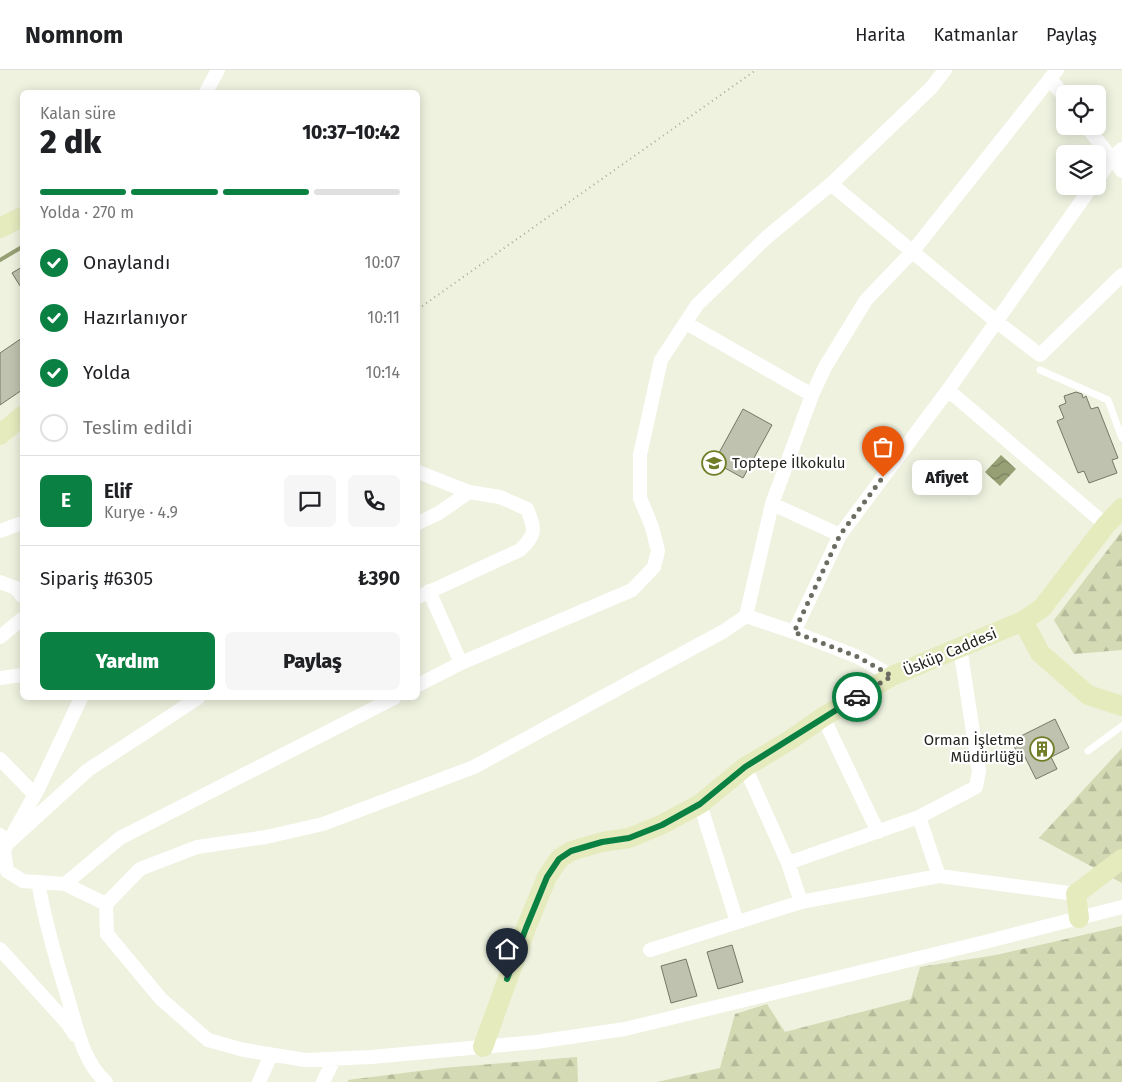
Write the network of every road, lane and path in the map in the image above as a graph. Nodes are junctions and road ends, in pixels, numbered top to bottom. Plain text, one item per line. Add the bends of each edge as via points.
1 (218, 70) edge
2 (756, 70) edge
3 (945, 70) edge
4 (1053, 74) edge
5 (207, 90) edge
6 (1093, 135) edge
7 (1122, 149) edge
8 (1112, 159) junction
9 (1106, 168) edge
10 (1122, 170) edge
11 (831, 184) junction
12 (1086, 195) edge
13 (20, 218) edge
14 (0, 228) edge
15 (912, 252) junction
16 (1122, 275) edge
17 (420, 308) edge
18 (997, 322) junction
19 (686, 323) junction
20 (1040, 370) dead end
21 (948, 390) junction
22 (812, 395) junction
23 (20, 418) edge
24 (0, 435) edge
25 (1122, 438) edge
26 (420, 473) edge
27 (468, 492) junction
28 (772, 504) junction
29 (1122, 508) edge
30 (420, 522) edge
31 (20, 524) edge
32 (1106, 525) junction
33 (0, 531) edge
34 (840, 535) junction
35 (0, 582) edge
36 (20, 593) edge
37 (423, 594) edge
38 (746, 616) junction
39 (20, 621) edge
40 (1023, 621) junction
41 (794, 632) junction
42 (0, 637) edge
43 (960, 647) junction
44 (461, 663) junction
45 (20, 676) edge
46 (892, 676) junction
47 (0, 678) edge
48 (420, 684) edge
49 (80, 700) edge
50 (195, 700) edge
51 (390, 700) edge
52 (1122, 706) edge
53 (823, 717) junction
54 (1122, 726) edge
55 (1088, 751) dead end
56 (0, 759) edge
57 (745, 767) junction
58 (35, 795) junction
59 (700, 804) junction
60 (919, 818) junction
61 (878, 832) junction
62 (3, 847) edge
63 (1122, 859) edge
64 (788, 863) junction
65 (938, 876) junction
66 (38, 882) junction
67 (65, 884) junction
68 (1076, 894) junction
69 (801, 902) junction
70 (106, 904) junction
71 (1122, 907) edge
72 (1079, 918) junction
73 (738, 922) junction
74 (0, 949) edge
75 (650, 950) dead end
76 (482, 1047) junction
77 (83, 1048) junction
78 (271, 1055) junction
79 (334, 1059) junction
80 (106, 1082) edge
81 (259, 1082) edge
82 (323, 1082) edge

1 - 5 street
2 - 17 path
3 - 11 street via 931,88
4 - 15 street
6 - 8 street
7 - 8 street
8 - 9 street
8 - 10 street
11 - 15 street
11 - 19 street via 767,237 697,305
12 - 18 street
13 - 14 street
15 - 18 street
15 - 22 street via 866,300 825,367
16 - 18 street via 1040,355
18 - 21 street
19 - 22 street
19 - 44 street via 661,360 640,454 640,498 658,551 654,567 632,590
20 - 25 lane via 1108,400
21 - 32 street
21 - 34 street
22 - 28 street
23 - 24 street
26 - 27 street
27 - 30 street via 440,513
27 - 37 street via 500,497 527,509 534,526 530,540 520,550
28 - 34 street
28 - 38 street
29 - 32 street, Üsküp Caddesi
31 - 33 street
32 - 40 street, Üsküp Caddesi via 1042,608
34 - 41 street
35 - 36 street via 16,588
37 - 44 street
38 - 41 street
38 - 70 street via 474,767 323,824 196,847 140,869
39 - 42 street
40 - 43 street, Üsküp Caddesi
40 - 52 street via 1040,653 1088,696
41 - 46 street via 858,657
43 - 46 street, Üsküp Caddesi
43 - 60 street via 979,771 976,787
44 - 48 street
45 - 47 street
46 - 53 street, Üsküp Caddesi
49 - 58 street
50 - 62 street via 88,770
51 - 67 street via 120,838
53 - 57 street, Üsküp Caddesi
53 - 61 street
54 - 55 lane
56 - 58 street
57 - 59 street, Üsküp Caddesi
57 - 64 street
58 - 62 street
59 - 73 street
59 - 76 street, Üsküp Caddesi via 645,832 571,851 559,859 547,877 526,928
60 - 61 street
60 - 65 street
61 - 64 street
62 - 66 street via 7,871 23,880
63 - 68 street
64 - 69 street
65 - 68 street
65 - 69 street
66 - 67 street
66 - 77 street via 45,921
67 - 70 street
68 - 72 street
69 - 73 street
70 - 78 street via 107,934 161,999 208,1040
71 - 72 street
72 - 76 street via 625,1029
73 - 75 street
74 - 77 street via 68,1024
76 - 79 street
77 - 80 street
78 - 79 street via 305,1060
78 - 81 street
79 - 82 street

